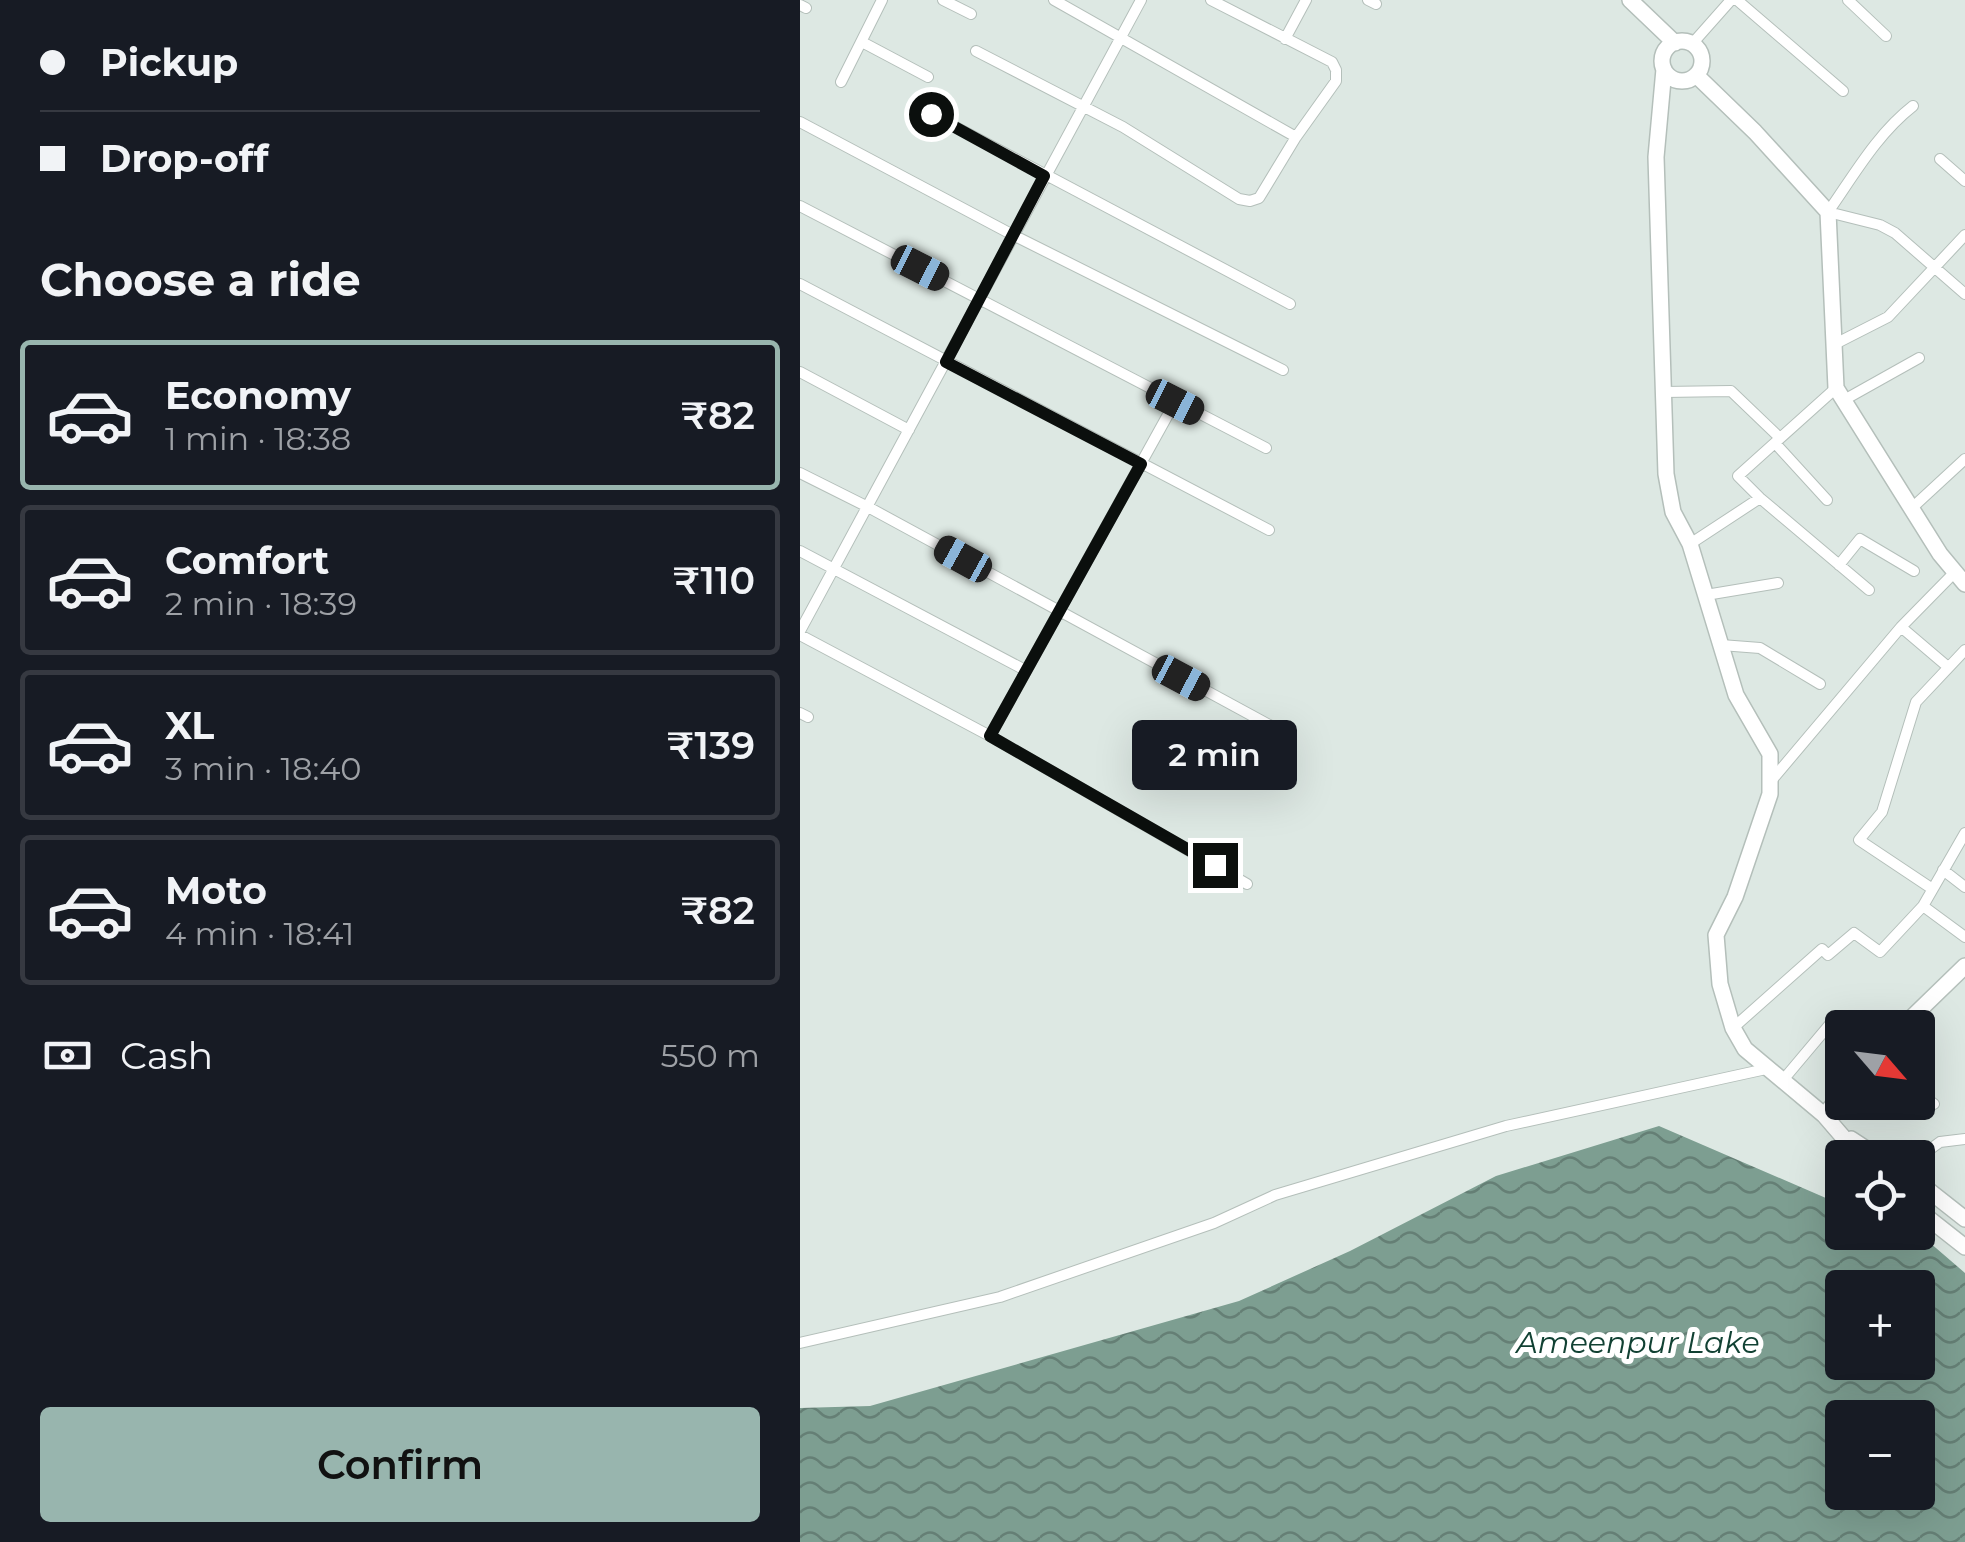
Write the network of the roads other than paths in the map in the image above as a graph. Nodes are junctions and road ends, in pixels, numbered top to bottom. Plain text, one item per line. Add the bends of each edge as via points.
1 (882, 0) edge
2 (943, 0) edge
3 (1054, 0) edge
4 (1140, 0) edge
5 (1211, 0) edge
6 (1306, 0) edge
7 (1734, 0) edge
8 (1848, 0) edge
9 (1635, 5) edge
10 (971, 14) dead end
11 (1120, 36) junction
12 (1886, 36) dead end
13 (1285, 39) junction
14 (862, 42) junction
15 (1675, 42) junction
16 (1692, 44) junction
17 (976, 51) dead end
18 (1664, 63) junction
19 (1696, 75) junction
20 (928, 77) dead end
21 (841, 82) dead end
22 (1843, 92) dead end
23 (1082, 105) junction
24 (1912, 106) dead end
25 (931, 114) dead end
26 (800, 122) edge
27 (1296, 137) junction
28 (1940, 160) dead end
29 (1044, 176) junction
30 (1965, 181) edge
31 (800, 206) edge
32 (1828, 212) junction
33 (1965, 234) edge
34 (1014, 236) junction
35 (1934, 267) junction
36 (800, 284) edge
37 (1965, 294) edge
38 (980, 300) junction
39 (1290, 304) dead end
40 (1835, 344) junction
41 (1919, 358) dead end
42 (946, 362) junction
43 (1283, 370) dead end
44 (800, 372) edge
45 (1664, 392) junction
46 (1840, 394) junction
47 (1175, 402) junction
48 (909, 430) junction
49 (1778, 440) junction
50 (1266, 448) dead end
51 (1965, 459) edge
52 (1141, 464) junction
53 (800, 473) edge
54 (1760, 498) junction
55 (1827, 500) dead end
56 (868, 506) junction
57 (1913, 507) junction
58 (1269, 530) dead end
59 (1690, 544) junction
60 (800, 551) edge
61 (1839, 565) junction
62 (834, 570) junction
63 (1914, 572) dead end
64 (1960, 578) edge
65 (1778, 583) dead end
66 (1870, 590) dead end
67 (1706, 595) junction
68 (1058, 612) junction
69 (1901, 628) junction
70 (800, 633) edge
71 (1721, 646) junction
72 (1965, 650) edge
73 (1948, 667) junction
74 (1025, 670) junction
75 (1820, 684) dead end
76 (1273, 727) dead end
77 (990, 736) junction
78 (1771, 782) junction
79 (1965, 834) edge
80 (1943, 870) junction
81 (1247, 884) dead end
82 (1965, 887) edge
83 (1932, 888) junction
84 (1923, 906) junction
85 (1965, 937) edge
86 (1965, 966) edge
87 (1920, 1010) edge
88 (1733, 1028) junction
89 (1825, 1030) edge
90 (1766, 1068) junction
91 (1784, 1080) junction
92 (1824, 1115) joint
93 (1844, 1135) junction
94 (1965, 1139) edge
95 (1848, 1140) edge
96 (1852, 1140) edge
97 (1935, 1146) edge
98 (1935, 1195) edge
99 (1965, 1219) edge
100 (1935, 1223) edge
101 (1965, 1247) edge
102 (800, 1343) edge

1 - 14 street
2 - 10 street
3 - 11 street
4 - 11 street
5 - 13 street
6 - 13 street
7 - 16 street
7 - 22 street
8 - 12 street
9 - 15 street
9 - 18 street
11 - 23 street
11 - 27 street
13 - 27 street via 1336,70 1336,80
14 - 20 street
14 - 21 street
15 - 16 street
15 - 18 street
16 - 19 street via 1701,56
17 - 23 street
18 - 19 street via 1678,81
18 - 45 street via 1656,157
19 - 32 street
23 - 27 street via 1250,201 1259,198
23 - 29 street
24 - 32 street via 1894,120
25 - 29 street
26 - 34 street
28 - 30 street
29 - 34 street
29 - 39 street
31 - 38 street
32 - 35 street via 1880,225
32 - 40 street
33 - 35 street
34 - 38 street
34 - 43 street
35 - 37 street
35 - 40 street via 1888,318
36 - 42 street
38 - 42 street
38 - 47 street
40 - 46 street
41 - 46 street
42 - 48 street
42 - 52 street
44 - 48 street
45 - 49 street via 1730,391
45 - 59 street via 1672,512
46 - 49 street
46 - 57 street
47 - 50 street
47 - 52 street
48 - 56 street
49 - 54 street via 1738,476
49 - 55 street
51 - 57 street
52 - 58 street
52 - 68 street
53 - 56 street
54 - 59 street
54 - 61 street
56 - 62 street
56 - 68 street
57 - 64 street
59 - 67 street
60 - 62 street
61 - 63 street via 1860,540
61 - 66 street
62 - 70 street
62 - 74 street
64 - 69 street
65 - 67 street
67 - 71 street
68 - 74 street
68 - 76 street
69 - 73 street
69 - 78 street
70 - 77 street
71 - 75 street via 1760,648
71 - 78 street via 1736,695 1770,754
72 - 73 street
73 - 83 street via 1916,702 1882,812 1859,840
74 - 77 street
77 - 81 street
78 - 88 street via 1716,936
79 - 80 street
80 - 82 street
80 - 83 street
83 - 84 street
84 - 85 street
84 - 88 street via 1880,952 1854,933 1828,955 1822,949
86 - 87 street
88 - 90 street
89 - 91 street
90 - 91 street
90 - 102 street via 1506,1126 1274,1194 1214,1224 1000,1297
91 - 92 street
92 - 93 street
93 - 95 street
93 - 96 street
94 - 97 street
98 - 99 street
100 - 101 street

